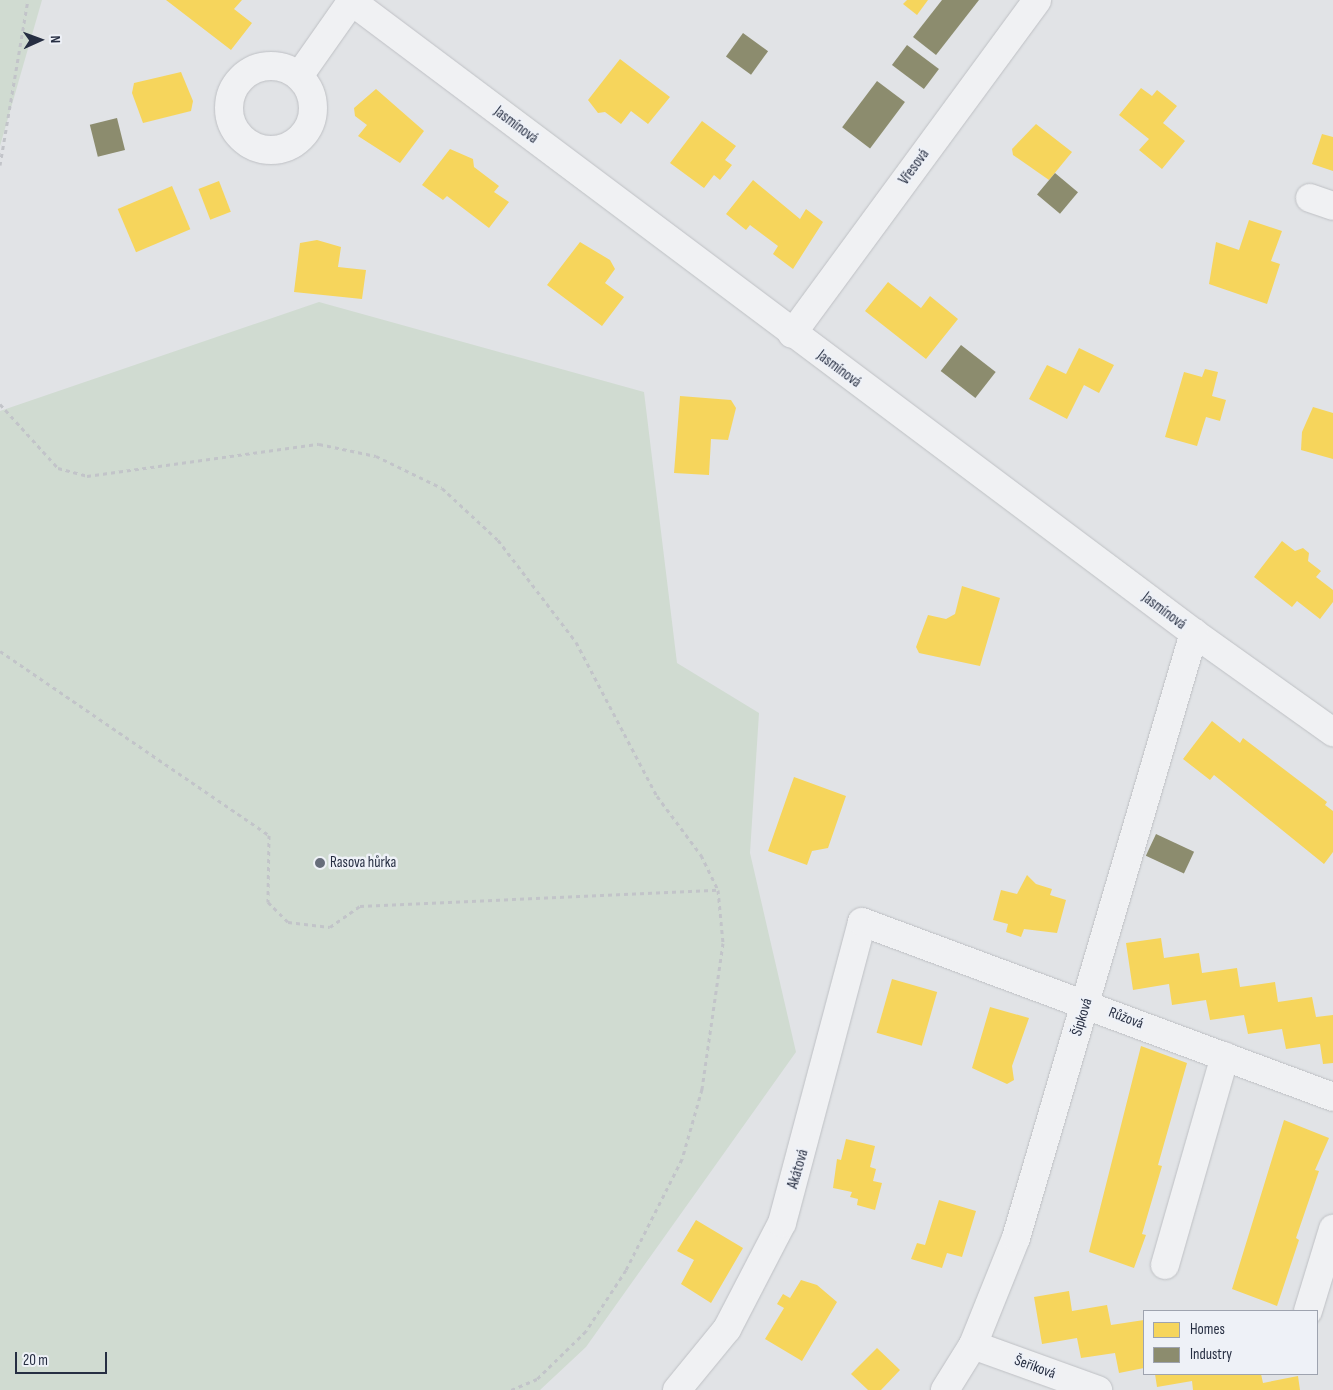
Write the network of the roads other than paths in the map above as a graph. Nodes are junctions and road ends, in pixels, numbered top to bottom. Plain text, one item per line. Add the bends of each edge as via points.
1 (1036, 0) edge
2 (351, 1) edge
3 (299, 76) dead end
4 (792, 334) junction
5 (1194, 633) junction
6 (1333, 732) edge
7 (862, 922) joint
8 (1086, 1003) junction
9 (1225, 1056) junction
10 (1333, 1097) edge
11 (1333, 1229) edge
12 (1165, 1264) dead end
13 (1308, 1310) edge
14 (973, 1344) junction
15 (677, 1390) edge
16 (945, 1390) edge
17 (1098, 1390) edge

1 - 4 street, Vřesová
2 - 3 street
2 - 4 street, Jasmínová
4 - 5 street, Jasmínová
5 - 6 street, Jasmínová
5 - 8 street, Šípková
7 - 8 street, Růžová
7 - 15 street, Akátová via 782,1223 727,1329
8 - 9 street, Růžová
8 - 14 street, Šípková via 1016,1238
9 - 10 street, Růžová
9 - 12 street
11 - 13 street
14 - 16 street, Šípková
14 - 17 street, Šeříková

